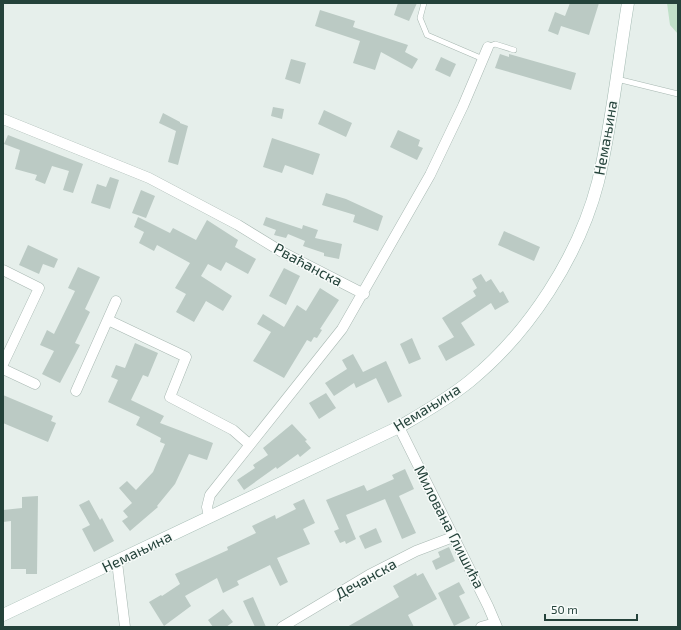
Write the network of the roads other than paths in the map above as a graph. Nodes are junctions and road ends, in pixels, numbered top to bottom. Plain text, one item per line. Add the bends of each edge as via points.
1 (424, 3) edge
2 (628, 3) edge
3 (488, 47) joint
4 (514, 50) dead end
5 (483, 59) junction
6 (616, 78) junction
7 (678, 94) edge
8 (3, 119) edge
9 (3, 270) edge
10 (364, 294) junction
11 (116, 302) dead end
12 (108, 320) junction
13 (3, 364) edge
14 (3, 369) edge
15 (35, 384) dead end
16 (76, 391) dead end
17 (399, 427) junction
18 (249, 444) junction
19 (209, 517) junction
20 (453, 537) junction
21 (117, 562) junction
22 (3, 616) edge
23 (496, 625) edge
24 (125, 627) edge
25 (282, 627) edge
26 (481, 627) edge

1 - 5 lane via 420,18 427,35
2 - 6 street, Немањина
3 - 4 lane via 495,44
3 - 5 street
5 - 10 street via 430,175
6 - 7 lane
6 - 17 street, Немањина via 605,150 594,195 576,240 557,277 520,331 484,368 442,402
8 - 10 street, Рваћанска via 149,178
9 - 13 street via 39,288
10 - 18 street via 342,329
11 - 12 street
12 - 16 street
12 - 18 street via 186,357 170,397 233,430
14 - 15 street
17 - 19 street, Немањина
17 - 20 street, Милована Глишића
18 - 19 street via 210,495 207,507
19 - 21 street, Немањина
20 - 23 street, Милована Глишића
20 - 25 street, Дечанска via 416,551 369,575
21 - 22 street, Немањина
21 - 24 street
23 - 26 street

